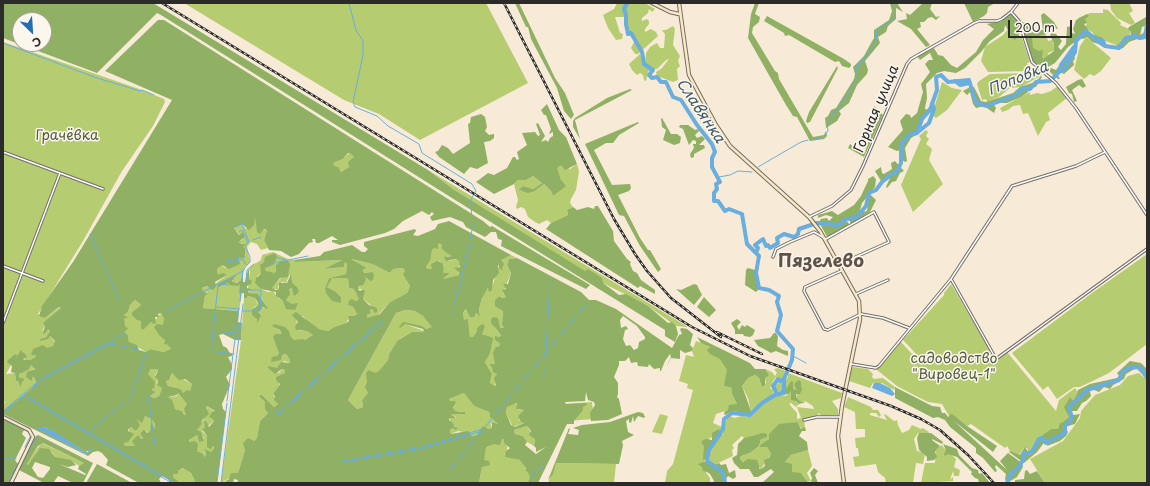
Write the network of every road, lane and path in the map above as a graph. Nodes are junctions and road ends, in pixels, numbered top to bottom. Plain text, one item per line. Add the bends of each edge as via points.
1 (652, 3) edge
2 (679, 3) edge
3 (1018, 3) edge
4 (1011, 12) junction
5 (679, 14) junction
6 (3, 152) edge
7 (1105, 152) junction
8 (60, 173) junction
9 (103, 189) dead end
10 (1147, 215) edge
11 (809, 217) junction
12 (826, 239) junction
13 (1147, 249) edge
14 (773, 257) dead end
15 (840, 264) junction
16 (3, 266) edge
17 (843, 270) junction
18 (22, 273) junction
19 (951, 279) junction
20 (888, 280) dead end
21 (43, 281) dead end
22 (856, 294) junction
23 (861, 314) junction
24 (3, 323) edge
25 (909, 328) junction
26 (850, 364) junction
27 (3, 417) edge
28 (840, 417) junction
29 (804, 420) dead end
30 (11, 483) edge
31 (844, 483) edge

1 - 5 main road
2 - 5 main road
3 - 4 street
4 - 7 street via 1019,21 1032,62 1056,83
4 - 11 street, Горная улица via 997,21 982,19 911,59 851,190 832,206
5 - 11 main road via 689,75 726,142
6 - 8 street
7 - 10 street
7 - 19 street via 1076,166 1012,186
8 - 9 street
8 - 18 street
11 - 12 main road
12 - 14 street via 814,232 776,249
12 - 15 main road
12 - 15 street via 861,221 871,212 877,217 889,242
13 - 19 street via 996,359
15 - 17 main road
16 - 18 street
17 - 22 main road
17 - 23 street via 805,287 804,291 824,330
18 - 21 street
18 - 24 street
19 - 25 street
20 - 22 street
22 - 23 main road
23 - 25 street via 883,318
23 - 26 main road
25 - 26 street via 877,367
26 - 28 main road
27 - 30 main road via 29,430 33,435 32,442
28 - 29 street
28 - 31 main road via 838,444

